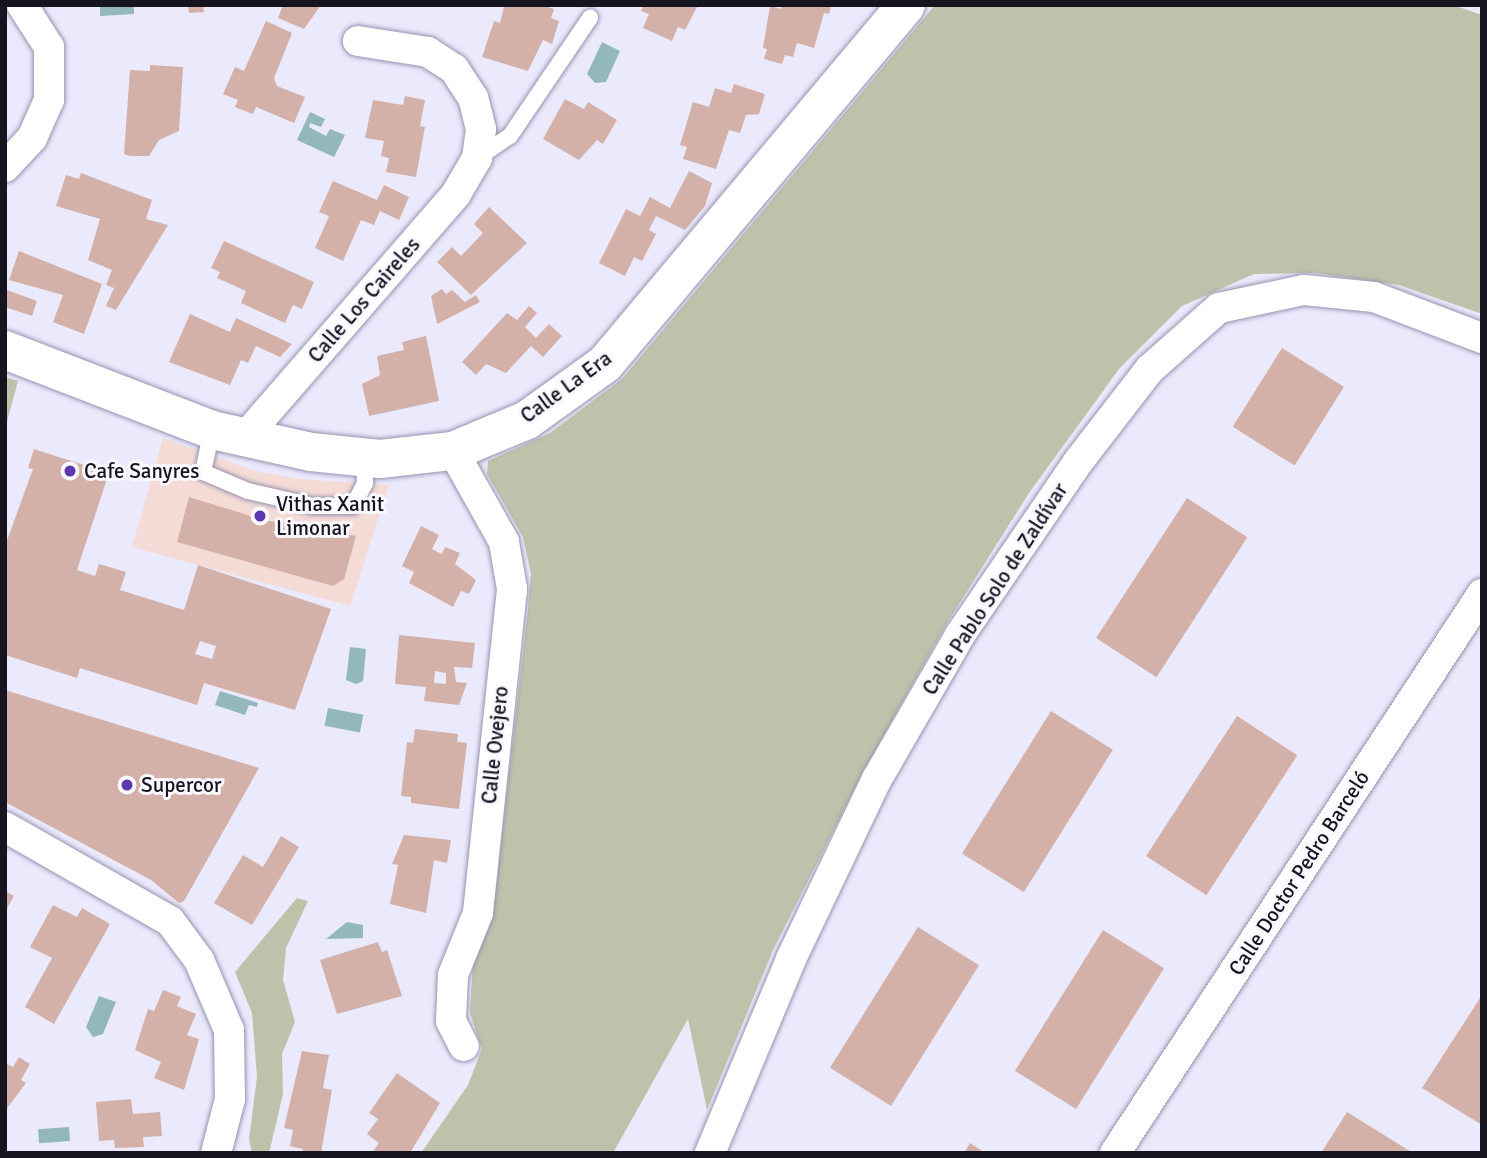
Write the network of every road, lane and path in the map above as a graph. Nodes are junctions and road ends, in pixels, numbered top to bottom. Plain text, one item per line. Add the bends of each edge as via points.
1 (22, 5) edge
2 (906, 5) edge
3 (590, 18) dead end
4 (358, 41) dead end
5 (477, 158) junction
6 (5, 167) edge
7 (1482, 338) edge
8 (5, 350) edge
9 (228, 433) junction
10 (453, 451) junction
11 (364, 458) junction
12 (1482, 594) edge
13 (5, 827) edge
14 (464, 1046) dead end
15 (216, 1153) edge
16 (710, 1153) edge
17 (1115, 1153) edge

1 - 6 street via 49,47 49,100 32,138
2 - 10 main road, Calle La Era via 605,364 527,420
3 - 5 lane, Calle Los Caireles via 510,136
4 - 5 street, Calle Los Caireles via 428,52 454,69 481,129
5 - 9 street, Calle Los Caireles via 456,194
7 - 16 street, Calle Pablo Solo de Zaldívar via 1374,297 1304,290 1219,309 1150,369 1078,462 968,624 877,779 791,959
8 - 9 main road, Calle La Era
9 - 11 main road, Calle La Era via 311,452
9 - 11 lane via 203,472 248,491 313,506 353,506 365,482
10 - 11 main road, Calle La Era
10 - 14 street, Calle Ovejero via 504,542 512,589 478,913 453,975 451,1021
12 - 17 street, Calle Doctor Pedro Barceló
13 - 15 street via 170,921 199,960 229,1030 230,1099

